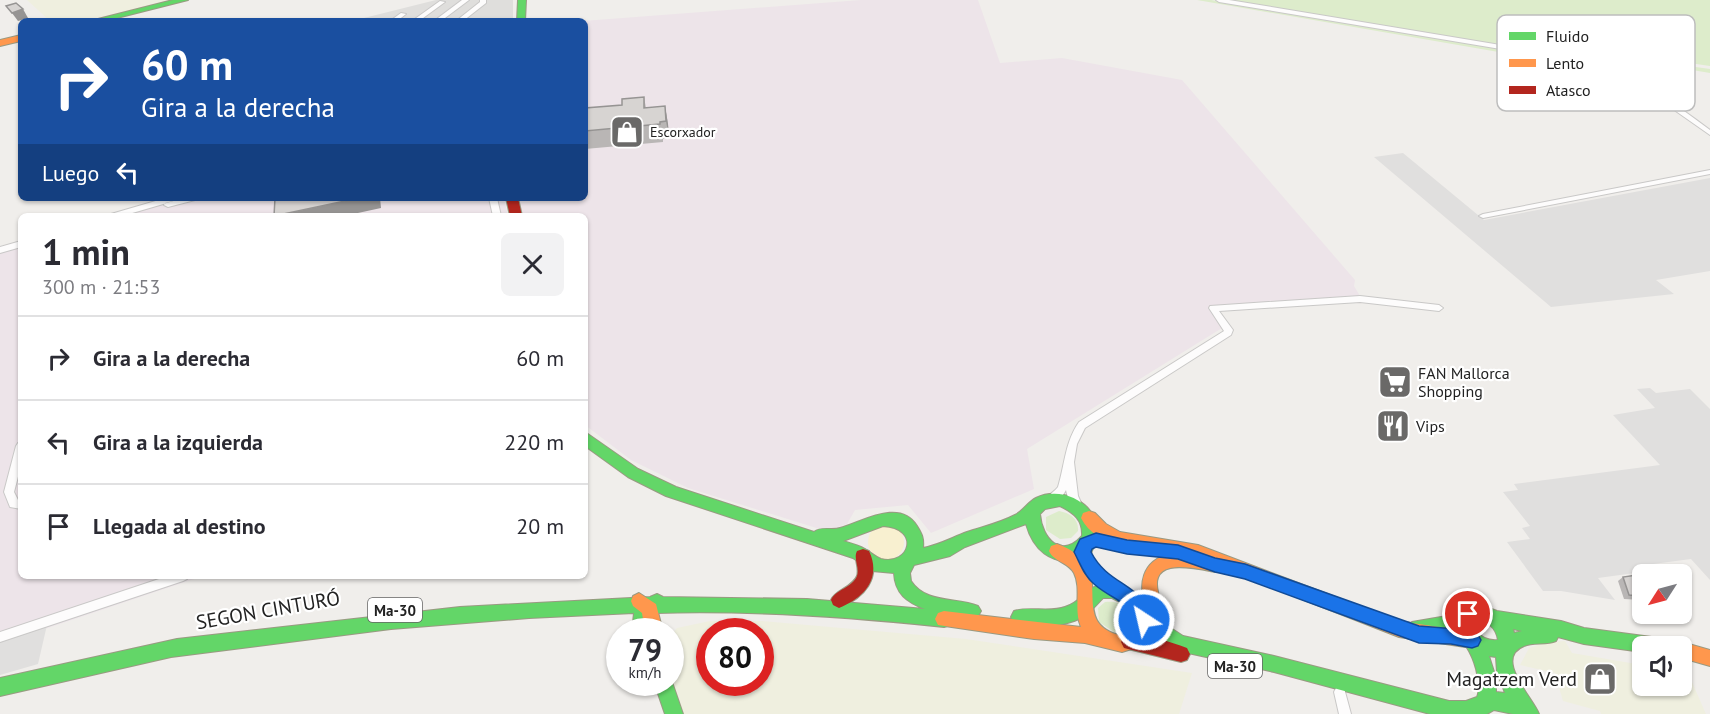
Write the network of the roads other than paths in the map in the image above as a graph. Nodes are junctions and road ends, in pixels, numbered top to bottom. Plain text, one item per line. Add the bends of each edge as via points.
1 (184, 0) edge
2 (466, 0) edge
3 (483, 0) edge
4 (522, 0) edge
5 (1219, 0) edge
6 (442, 2) dead end
7 (402, 14) dead end
8 (107, 18) edge
9 (397, 18) edge
10 (419, 18) edge
11 (441, 18) edge
12 (463, 18) edge
13 (521, 18) edge
14 (18, 39) edge
15 (0, 43) edge
16 (1497, 46) edge
17 (1679, 111) edge
18 (1710, 133) edge
19 (1710, 172) edge
20 (164, 201) edge
21 (182, 201) edge
22 (124, 213) edge
23 (144, 213) edge
24 (1483, 216) dead end
25 (18, 245) edge
26 (0, 250) edge
27 (1439, 308) dead end
28 (588, 442) edge
29 (18, 458) edge
30 (1069, 463) junction
31 (1050, 501) junction
32 (18, 505) edge
33 (1078, 507) junction
34 (1035, 509) junction
35 (1089, 518) junction
36 (870, 522) junction
37 (912, 531) junction
38 (991, 531) junction
39 (804, 533) junction
40 (960, 542) junction
41 (1042, 544) junction
42 (1086, 545) junction
43 (1057, 551) junction
44 (863, 556) junction
45 (908, 560) junction
46 (1215, 565) junction
47 (1245, 571) junction
48 (174, 579) edge
49 (1119, 591) junction
50 (840, 600) junction
51 (771, 601) junction
52 (1085, 604) junction
53 (428, 607) junction
54 (597, 607) junction
55 (649, 607) junction
56 (955, 609) junction
57 (1143, 615) junction
58 (1466, 616) junction
59 (625, 618) edge
60 (641, 618) edge
61 (655, 618) edge
62 (659, 618) edge
63 (672, 618) edge
64 (1494, 618) junction
65 (1404, 631) junction
66 (1584, 636) junction
67 (0, 637) edge
68 (1102, 639) junction
69 (1472, 640) junction
70 (1130, 642) junction
71 (1632, 642) edge
72 (1506, 646) junction
73 (1710, 648) edge
74 (166, 649) junction
75 (1692, 649) edge
76 (1692, 653) edge
77 (1710, 658) edge
78 (1274, 664) junction
79 (0, 687) edge
80 (1340, 692) junction
81 (668, 696) edge
82 (1480, 707) edge
83 (1417, 713) edge
84 (674, 714) edge
85 (1345, 714) edge
86 (1530, 714) edge

1 - 8 main road
2 - 11 street
3 - 12 street
4 - 13 main road
5 - 16 street
6 - 10 street
7 - 9 street
14 - 15 main road
17 - 18 street
19 - 24 street
20 - 22 street
21 - 23 street
25 - 26 street
27 - 30 street via 1360,299 1213,308 1228,333 1086,421 1073,439
28 - 39 main road via 633,473 671,492
29 - 32 street via 9,492
30 - 31 street via 1063,492
30 - 33 street via 1071,495
31 - 33 main road via 1065,501
31 - 34 main road
33 - 35 main road
34 - 38 main road via 1020,520
34 - 41 main road via 1031,528
35 - 42 main road via 1092,535
35 - 47 main road via 1118,538 1190,550
36 - 37 main road via 898,520
36 - 39 main road via 836,536
36 - 44 main road via 858,540
37 - 40 main road via 921,540 932,543
37 - 45 main road via 916,546
38 - 40 main road
38 - 41 main road via 1021,532
39 - 44 main road
40 - 45 main road via 945,551
41 - 43 main road
42 - 43 main road via 1073,551
42 - 46 main road via 1096,540 1163,549
42 - 49 main road, Ma-30 via 1083,552 1089,567
43 - 52 main road via 1083,573 1087,585
44 - 45 main road via 883,567
44 - 50 main road via 868,567 867,579
45 - 56 main road via 902,581 912,597
46 - 47 main road
46 - 78 main road via 1178,559 1157,566 1147,587 1154,610 1184,636 1227,646
47 - 65 main road
48 - 67 street
49 - 52 main road, Ma-30 via 1099,591
49 - 57 main road, Ma-30 via 1136,602
50 - 51 main road, Ma-30
50 - 56 main road, Ma-30
51 - 53 main road, SEGON CINTURÓ / Ma-30 via 627,595
51 - 55 main road via 659,601
51 - 63 main road via 735,612 685,612
51 - 68 main road, Ma-30
52 - 56 main road, Ma-30 via 1055,620
52 - 68 main road via 1087,624
53 - 55 main road via 638,601
53 - 74 main road, SEGON CINTURÓ / Ma-30 via 277,627
54 - 55 main road, SEGON CINTURÓ
54 - 59 main road
54 - 74 main road, SEGON CINTURÓ via 425,618
55 - 60 main road
55 - 61 main road
55 - 62 main road
57 - 70 main road via 1142,632
57 - 78 main road, Ma-30 via 1158,631 1179,643
58 - 64 main road via 1477,613
58 - 65 main road via 1448,624
58 - 69 main road via 1464,628
64 - 66 main road
64 - 72 main road via 1507,633
65 - 69 main road
66 - 71 main road
66 - 72 main road via 1531,634
68 - 70 main road, Ma-30 via 1116,644
69 - 72 main road via 1491,650
69 - 82 main road via 1489,683 1489,694
70 - 80 main road, Ma-30
72 - 86 main road via 1502,659 1505,673 1514,694
73 - 75 main road
74 - 79 main road, SEGON CINTURÓ / Ma-30
76 - 77 main road
78 - 82 main road, Ma-30 via 1449,710
80 - 83 main road, Ma-30
80 - 85 street
81 - 84 main road
82 - 86 main road via 1494,700 1506,701

